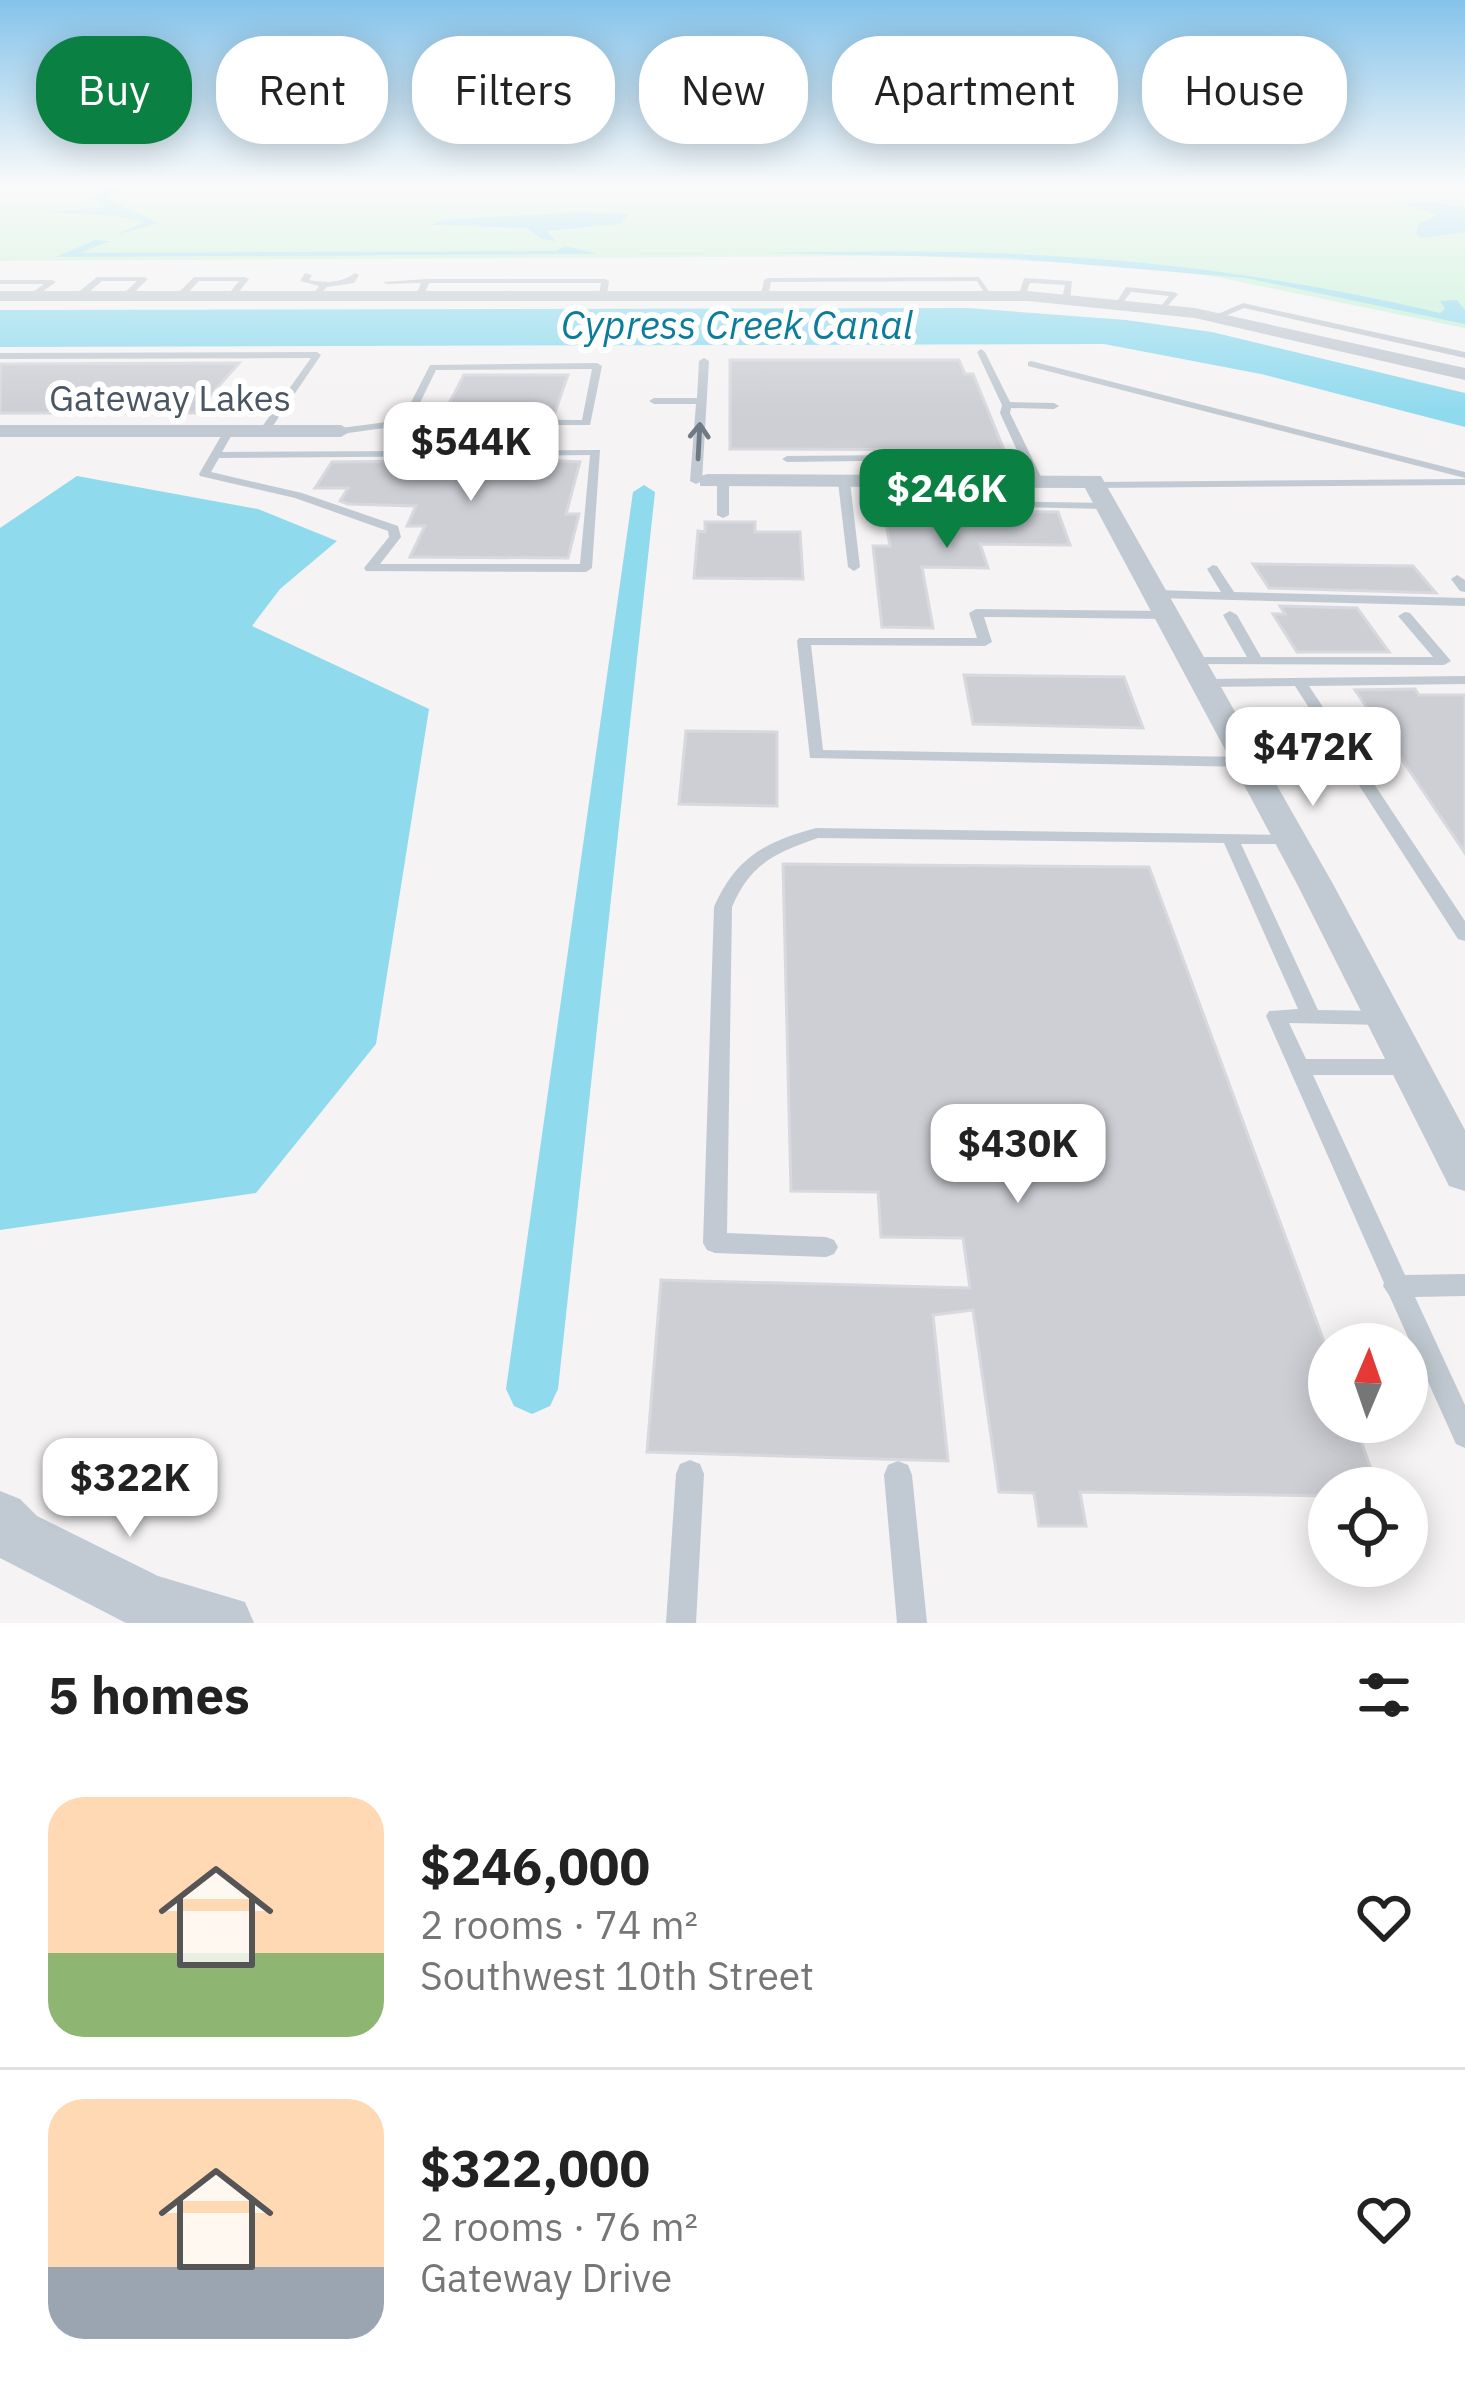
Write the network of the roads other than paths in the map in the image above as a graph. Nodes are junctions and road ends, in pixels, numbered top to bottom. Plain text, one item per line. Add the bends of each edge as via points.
1 (308, 275) dead end
2 (355, 275) dead end
3 (0, 282) edge
4 (387, 282) dead end
5 (423, 288) junction
6 (320, 290) junction
7 (0, 296) edge
8 (33, 296) junction
9 (1257, 299) dead end
10 (1244, 305) junction
11 (1215, 317) junction
12 (981, 352) dead end
13 (1465, 355) edge
14 (0, 356) edge
15 (704, 361) dead end
16 (1030, 364) dead end
17 (1465, 374) edge
18 (654, 401) dead end
19 (701, 401) junction
20 (1007, 405) junction
21 (1054, 406) dead end
22 (406, 422) junction
23 (0, 431) edge
24 (229, 431) junction
25 (264, 431) junction
26 (341, 431) joint
27 (214, 455) junction
28 (914, 458) junction
29 (1008, 458) dead end
30 (788, 459) dead end
31 (1465, 478) edge
32 (709, 481) junction
33 (1037, 481) junction
34 (844, 482) junction
35 (922, 482) junction
36 (1099, 490) junction
37 (980, 504) dead end
38 (722, 515) dead end
39 (854, 567) dead end
40 (1213, 569) dead end
41 (1229, 594) junction
42 (1465, 602) edge
43 (1161, 605) junction
44 (1230, 616) dead end
45 (1405, 616) dead end
46 (1256, 661) junction
47 (1198, 672) junction
48 (1465, 680) edge
49 (1299, 682) junction
50 (1248, 763) junction
51 (1229, 838) junction
52 (1290, 838) junction
53 (1465, 935) edge
54 (1312, 1016) junction
55 (1385, 1018) junction
56 (1298, 1067) junction
57 (1410, 1067) junction
58 (1463, 1166) edge
59 (826, 1247) dead end
60 (1395, 1286) junction
61 (1465, 1286) edge
62 (1465, 1435) edge
63 (690, 1474) dead end
64 (898, 1475) dead end
65 (0, 1519) edge
66 (224, 1623) edge
67 (681, 1623) edge
68 (912, 1623) edge

1 - 6 lane via 304,281
2 - 6 lane
3 - 8 lane via 52,282
4 - 5 lane
5 - 6 street
5 - 11 street via 989,294
6 - 8 street
7 - 8 street
9 - 10 lane
10 - 11 lane
10 - 13 lane
11 - 17 street
12 - 20 lane
14 - 25 lane via 317,356
15 - 19 lane
16 - 31 lane
18 - 19 lane
32 -> 19 lane
20 - 21 lane
20 - 33 lane
22 - 22 lane via 433,367 597,366 586,422
22 - 26 lane
23 - 24 street, Gateway Lakes
24 - 25 street, Gateway Lakes
24 - 27 lane
25 - 26 street, Gateway Lakes
27 - 27 lane via 204,473 298,494 394,529 370,568 586,568 596,452
28 - 29 lane
28 - 30 lane
28 - 35 lane
31 - 36 lane
32 - 34 street
32 - 38 lane
33 - 35 street
33 - 36 street
34 - 35 street
34 - 39 lane
36 - 37 lane
36 - 43 street
40 - 41 lane
41 - 42 lane
41 - 43 lane
43 - 47 street
43 - 50 lane via 976,613 986,642 804,641 816,755
44 - 46 lane
45 - 46 lane via 1444,661
46 - 47 lane
47 - 49 lane
47 - 50 street
48 - 49 lane
49 - 53 lane
50 - 52 street
51 - 52 lane
51 - 54 lane
51 - 59 lane via 816,833 770,849 734,877 723,908 715,1243
52 - 55 street
54 - 55 lane
54 - 56 lane via 1276,1016
55 - 57 street
56 - 57 lane
56 - 60 lane
57 - 58 street
60 - 61 lane
60 - 62 lane
63 - 67 lane
64 - 68 lane
65 - 66 street via 151,1604

